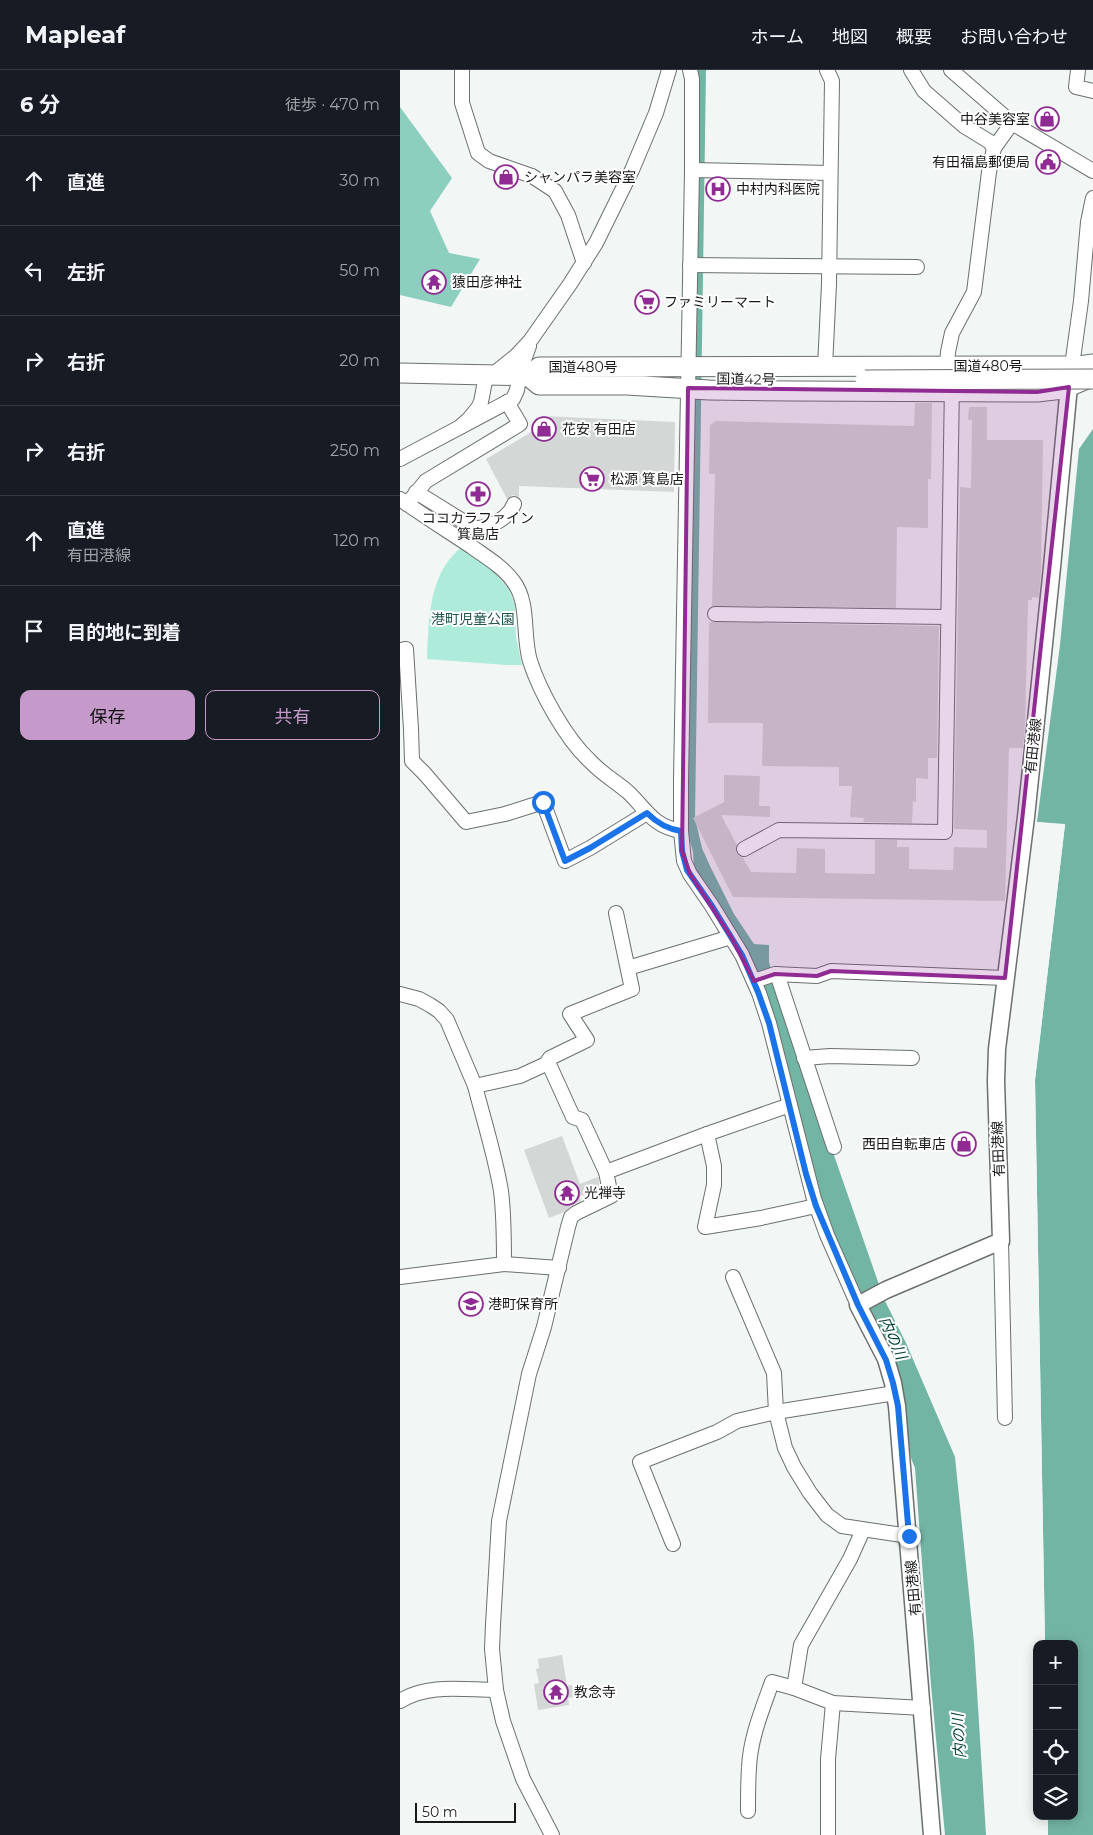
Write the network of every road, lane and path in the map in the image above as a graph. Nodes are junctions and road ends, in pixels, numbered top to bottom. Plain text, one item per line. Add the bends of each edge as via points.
1 (462, 70) edge
2 (669, 70) edge
3 (690, 70) edge
4 (827, 70) edge
5 (911, 70) edge
6 (951, 70) edge
7 (1078, 70) edge
8 (1093, 91) edge
9 (1012, 123) junction
10 (994, 148) junction
11 (692, 170) junction
12 (1093, 171) edge
13 (830, 173) junction
14 (1093, 198) edge
15 (584, 263) junction
16 (690, 265) junction
17 (829, 267) junction
18 (917, 267) dead end
19 (530, 341) junction
20 (1093, 364) edge
21 (1072, 366) junction
22 (825, 367) junction
23 (950, 367) junction
24 (400, 373) edge
25 (492, 374) junction
26 (524, 376) junction
27 (688, 378) junction
28 (1093, 378) edge
29 (1069, 387) junction
30 (952, 392) junction
31 (508, 402) junction
32 (460, 426) junction
33 (400, 459) edge
34 (416, 492) junction
35 (404, 501) edge
36 (514, 504) dead end
37 (715, 614) dead end
38 (948, 617) junction
39 (400, 650) edge
40 (406, 729) edge
41 (647, 813) junction
42 (681, 831) junction
43 (744, 848) dead end
44 (616, 914) dead end
45 (731, 937) junction
46 (628, 968) junction
47 (776, 974) junction
48 (1005, 978) junction
49 (755, 980) junction
50 (400, 994) edge
51 (804, 1058) junction
52 (912, 1058) dead end
53 (548, 1062) junction
54 (475, 1086) junction
55 (790, 1105) junction
56 (707, 1134) junction
57 (834, 1148) dead end
58 (606, 1172) junction
59 (816, 1206) junction
60 (1000, 1241) junction
61 (504, 1264) junction
62 (559, 1268) junction
63 (400, 1277) edge
64 (733, 1277) dead end
65 (862, 1303) junction
66 (895, 1393) junction
67 (776, 1412) junction
68 (1005, 1418) dead end
69 (863, 1530) junction
70 (909, 1536) junction
71 (673, 1544) dead end
72 (794, 1688) junction
73 (496, 1690) junction
74 (400, 1701) edge
75 (833, 1703) junction
76 (922, 1708) junction
77 (748, 1811) dead end
78 (552, 1835) edge
79 (828, 1835) edge
80 (932, 1835) edge

1 - 15 street via 462,103 478,153 489,161 532,176 555,191 568,215
2 - 15 street via 656,113 632,170
3 - 11 street
4 - 13 street via 832,81
5 - 10 street via 924,91
6 - 9 street
7 - 8 street via 1076,86
9 - 10 street
9 - 12 street
10 - 23 street via 974,292 952,333 948,352
11 - 13 street
11 - 16 street
13 - 17 street
14 - 21 street
15 - 19 street
16 - 17 street
16 - 27 street
17 - 18 street
17 - 22 street
19 - 25 street
19 - 26 street
20 - 21 highway, 国道480号
21 - 23 highway, 国道480号
21 - 29 main road, 有田港線
22 - 23 highway, 国道480号
22 - 27 highway, 国道480号
23 - 30 street
24 - 25 highway, 国道42号
25 - 26 highway, 国道42号
25 - 32 street via 485,381 478,408
26 - 27 highway, 国道42号
26 - 31 street via 516,395
27 - 28 highway, 国道42号, bridge
27 - 30 highway, 国道480号 via 793,391
27 - 42 street
28 - 29 highway, 国道480号
29 - 30 highway, 国道480号 via 1037,392
29 - 48 main road, 有田港線 via 1026,817
30 - 38 street
31 - 32 street
31 - 34 street via 520,424 426,481
32 - 33 street
34 - 35 street
34 - 36 street via 474,528 488,526 508,515
35 - 41 street via 483,555 514,581 523,602 531,662 561,724 588,760 629,793
37 - 38 street
38 - 43 street via 945,832 779,830
39 - 40 street via 406,649
40 - 41 street via 412,761 466,822 543,802 565,861
41 - 42 street via 660,824
42 - 45 street via 687,870
44 - 46 street
45 - 46 street
45 - 49 street
46 - 53 street via 632,989 570,1014 586,1040
47 - 48 street via 818,976 831,971
47 - 49 street
47 - 51 street
48 - 60 main road, 有田港線 via 996,1081
49 - 55 street
50 - 54 street via 419,999 439,1010 448,1020
51 - 52 street
51 - 57 street
53 - 54 street via 520,1076
53 - 58 street via 573,1117 582,1120
54 - 61 street via 500,1190
55 - 56 street
55 - 59 street
56 - 58 street
56 - 59 street via 714,1166 714,1185 705,1227
58 - 62 street via 611,1196 571,1217
59 - 65 street
60 - 65 main road
60 - 68 street
61 - 62 street
61 - 63 street
62 - 73 street via 528,1374 499,1521 492,1633
64 - 67 street via 774,1373
65 - 66 main road, 有田港線 via 886,1360
66 - 67 street
66 - 70 main road, 有田港線
67 - 69 street via 785,1448 810,1493 836,1522
67 - 71 street via 737,1421 640,1462
69 - 70 street
69 - 72 street via 801,1645
70 - 76 main road, 有田港線
72 - 75 street
72 - 77 street via 772,1682 750,1760
73 - 74 street via 429,1690 411,1694
73 - 78 street via 523,1779
75 - 76 street
75 - 79 street via 828,1759
76 - 80 main road, 有田港線

